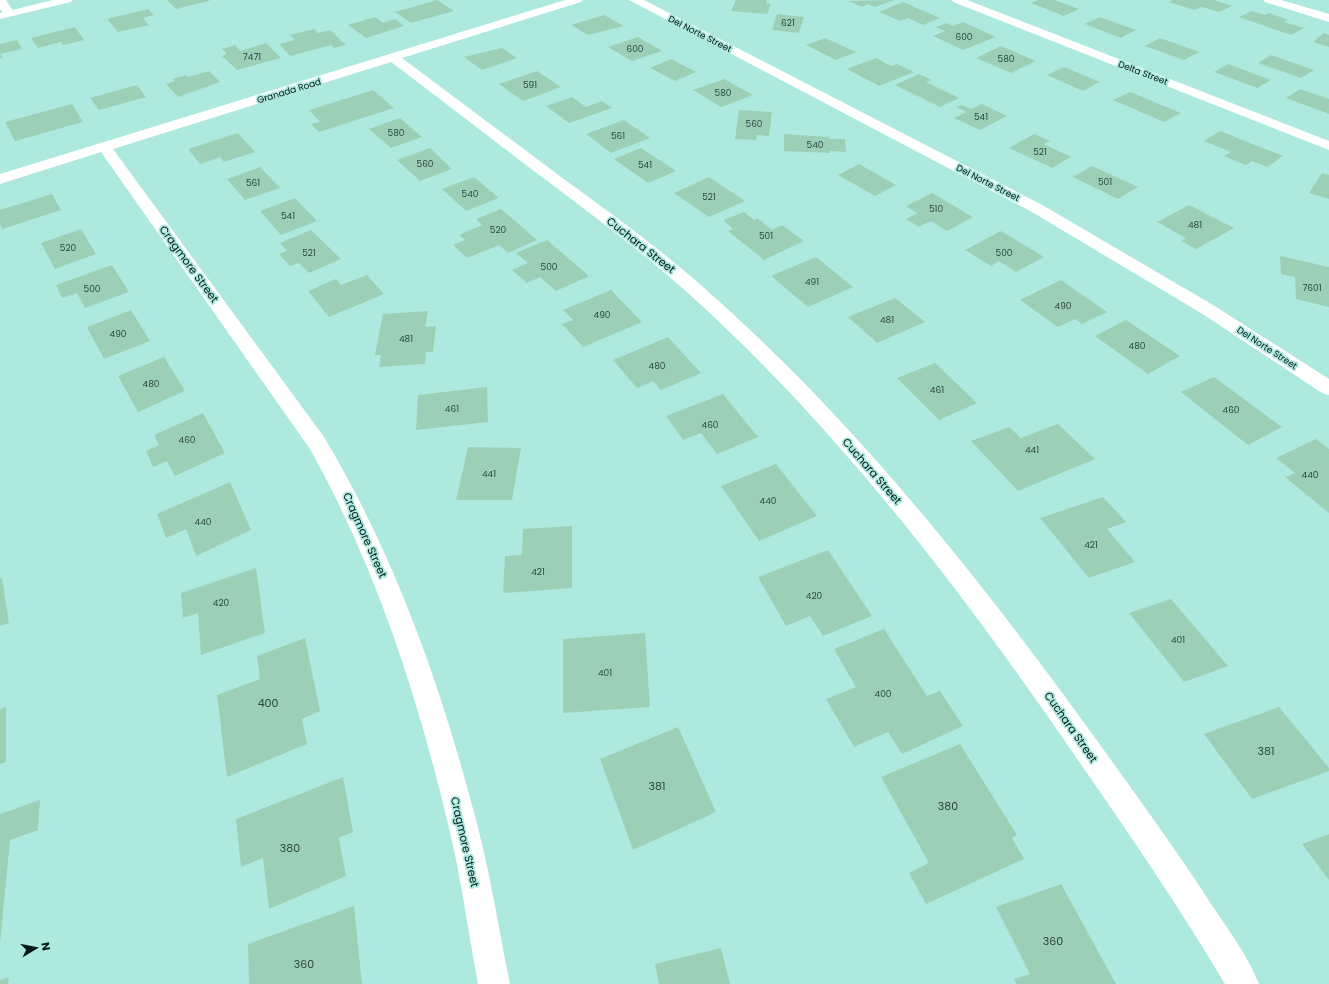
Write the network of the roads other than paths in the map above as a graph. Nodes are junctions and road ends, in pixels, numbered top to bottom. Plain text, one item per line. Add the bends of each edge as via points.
1 (0, 0) edge
2 (67, 0) edge
3 (577, 0) edge
4 (635, 0) edge
5 (957, 0) edge
6 (1269, 0) edge
7 (5, 15) edge
8 (1329, 18) edge
9 (394, 58) junction
10 (1329, 146) edge
11 (104, 147) junction
12 (0, 180) edge
13 (1329, 388) edge
14 (494, 984) edge
15 (1243, 984) edge

1 - 7 street
2 - 7 street
3 - 9 street, Granada Road
4 - 13 street, Del Norte Street via 1038,209 1206,309
5 - 10 street, Delta Street
6 - 8 street
9 - 11 street, Granada Road
9 - 15 street, Cuchara Street via 664,262 772,361 828,420 976,597 1062,712 1209,926
11 - 12 street, Granada Road
11 - 14 street, Cragmore Street via 317,443 344,488 389,589 427,695 463,825

